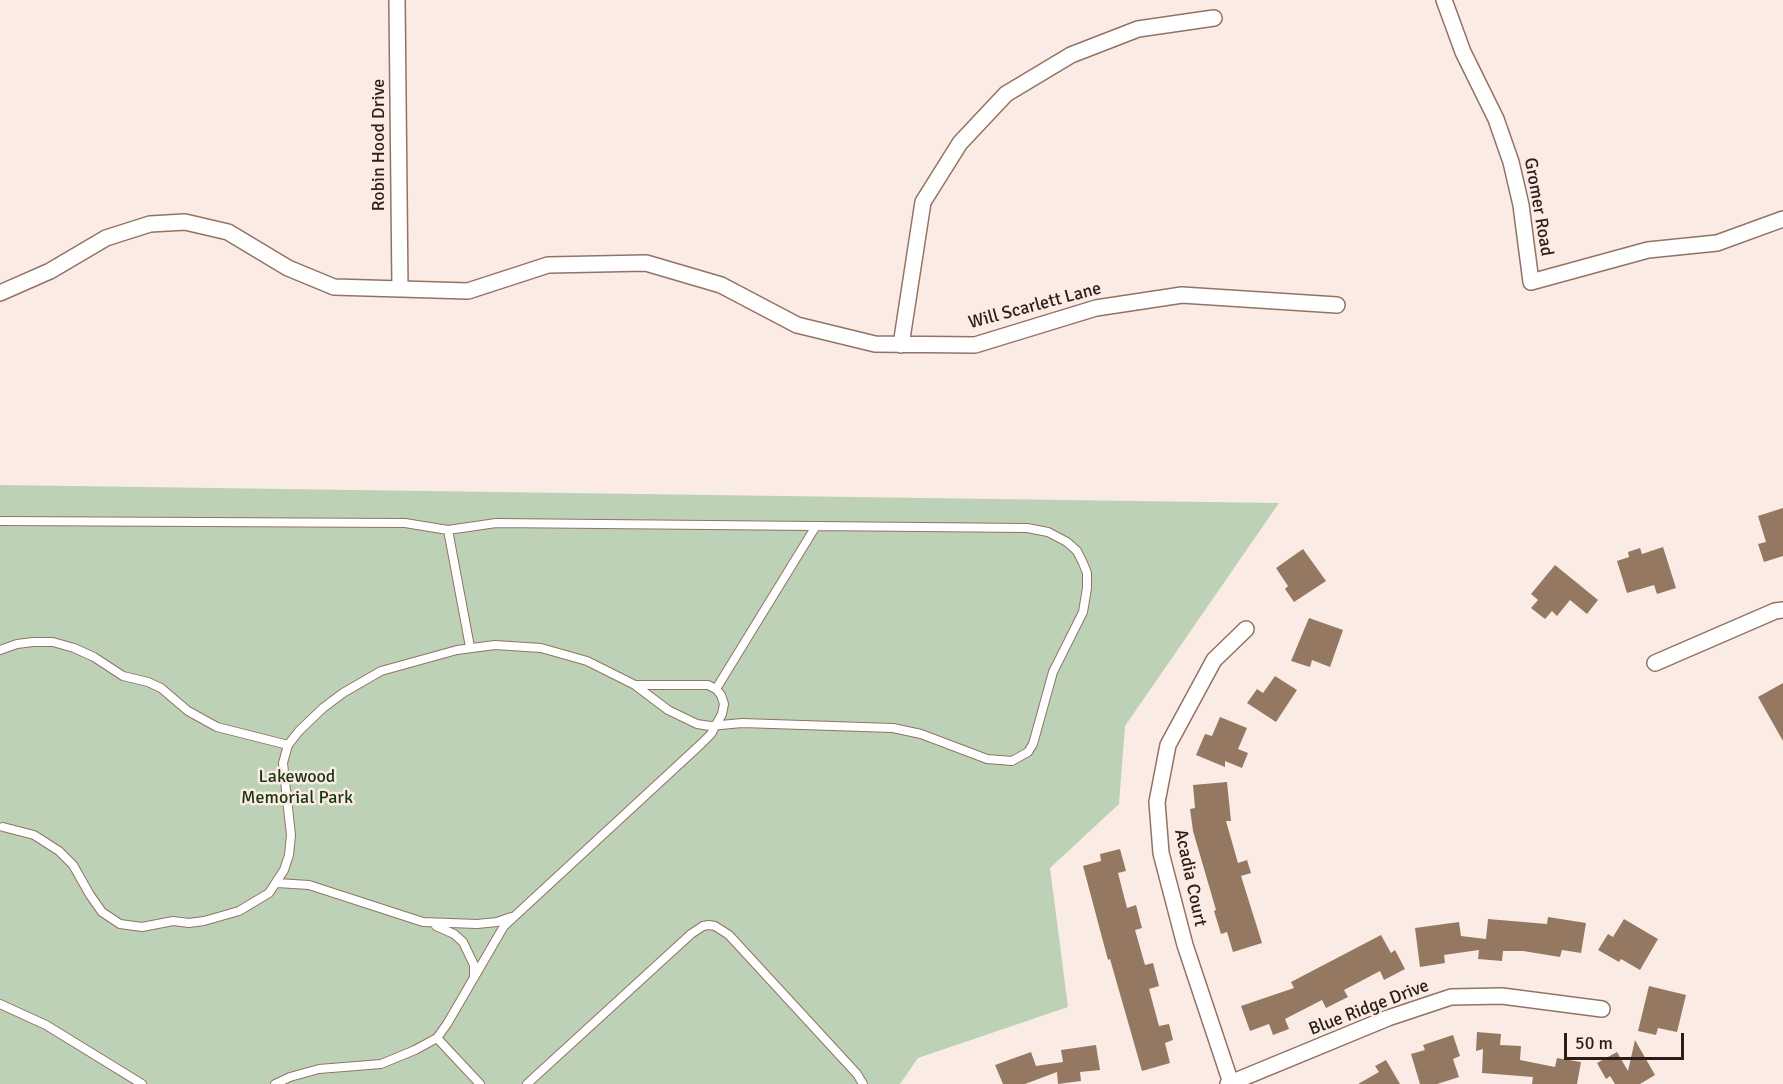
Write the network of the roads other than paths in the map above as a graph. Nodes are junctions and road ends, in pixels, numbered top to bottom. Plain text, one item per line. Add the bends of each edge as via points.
1 (397, 0) edge
2 (1444, 0) edge
3 (1214, 18) dead end
4 (1783, 219) edge
5 (400, 289) junction
6 (0, 293) edge
7 (1337, 305) dead end
8 (901, 345) junction
9 (0, 521) edge
10 (816, 526) junction
11 (448, 530) junction
12 (1783, 610) edge
13 (1246, 629) dead end
14 (1, 647) edge
15 (470, 647) junction
16 (1655, 663) dead end
17 (635, 686) junction
18 (716, 689) junction
19 (718, 724) junction
20 (288, 745) junction
21 (1, 828) edge
22 (278, 882) junction
23 (512, 916) junction
24 (423, 922) junction
25 (474, 978) junction
26 (0, 1004) edge
27 (1602, 1009) dead end
28 (436, 1038) junction
29 (1229, 1083) edge
30 (141, 1084) edge
31 (274, 1084) edge
32 (480, 1084) edge
33 (527, 1084) edge
34 (863, 1084) edge

1 - 5 street, Robin Hood Drive
2 - 4 street, Gromer Road via 1511,162 1531,282 1648,250 1717,243
3 - 8 street via 1138,29 1071,55 1006,94 960,143 923,202
5 - 6 street, Will Scarlett Lane via 334,287 288,267 228,232 185,222 150,224 106,238 50,271
5 - 8 street, Will Scarlett Lane via 468,291 548,265 646,263 721,285 797,325 875,344
7 - 8 street, Will Scarlett Lane via 1182,295 1096,308 975,345
9 - 11 lane via 405,523
10 - 11 lane via 496,523
10 - 18 lane
10 - 19 lane via 1027,528 1048,532 1077,551 1087,573 1083,612 1051,678 1033,744 1021,757 1002,761 893,728
11 - 15 lane
12 - 16 street
13 - 29 street, Acadia Court via 1214,660 1173,736 1157,802 1161,853 1185,945
14 - 20 lane via 53,642 74,648 123,676 161,688 188,711 217,727
15 - 17 lane via 541,648 587,661
15 - 20 lane via 381,671 323,708
17 - 18 lane via 697,684
17 - 19 lane via 680,717 697,724
18 - 19 lane via 724,704
19 - 23 lane via 701,744
20 - 22 lane via 283,763 291,835 289,855
21 - 22 lane via 34,835 59,851 73,865 102,912 120,924 142,927 222,917 255,902
22 - 24 lane via 309,885
23 - 24 lane via 477,924
23 - 25 lane
24 - 25 lane via 442,927 464,942 474,965
25 - 28 lane
26 - 30 lane via 46,1025
27 - 29 street, Blue Ridge Drive via 1502,996 1451,997 1388,1018
28 - 31 lane via 381,1064 319,1069
28 - 32 lane
33 - 34 lane via 691,934 709,925 729,934

